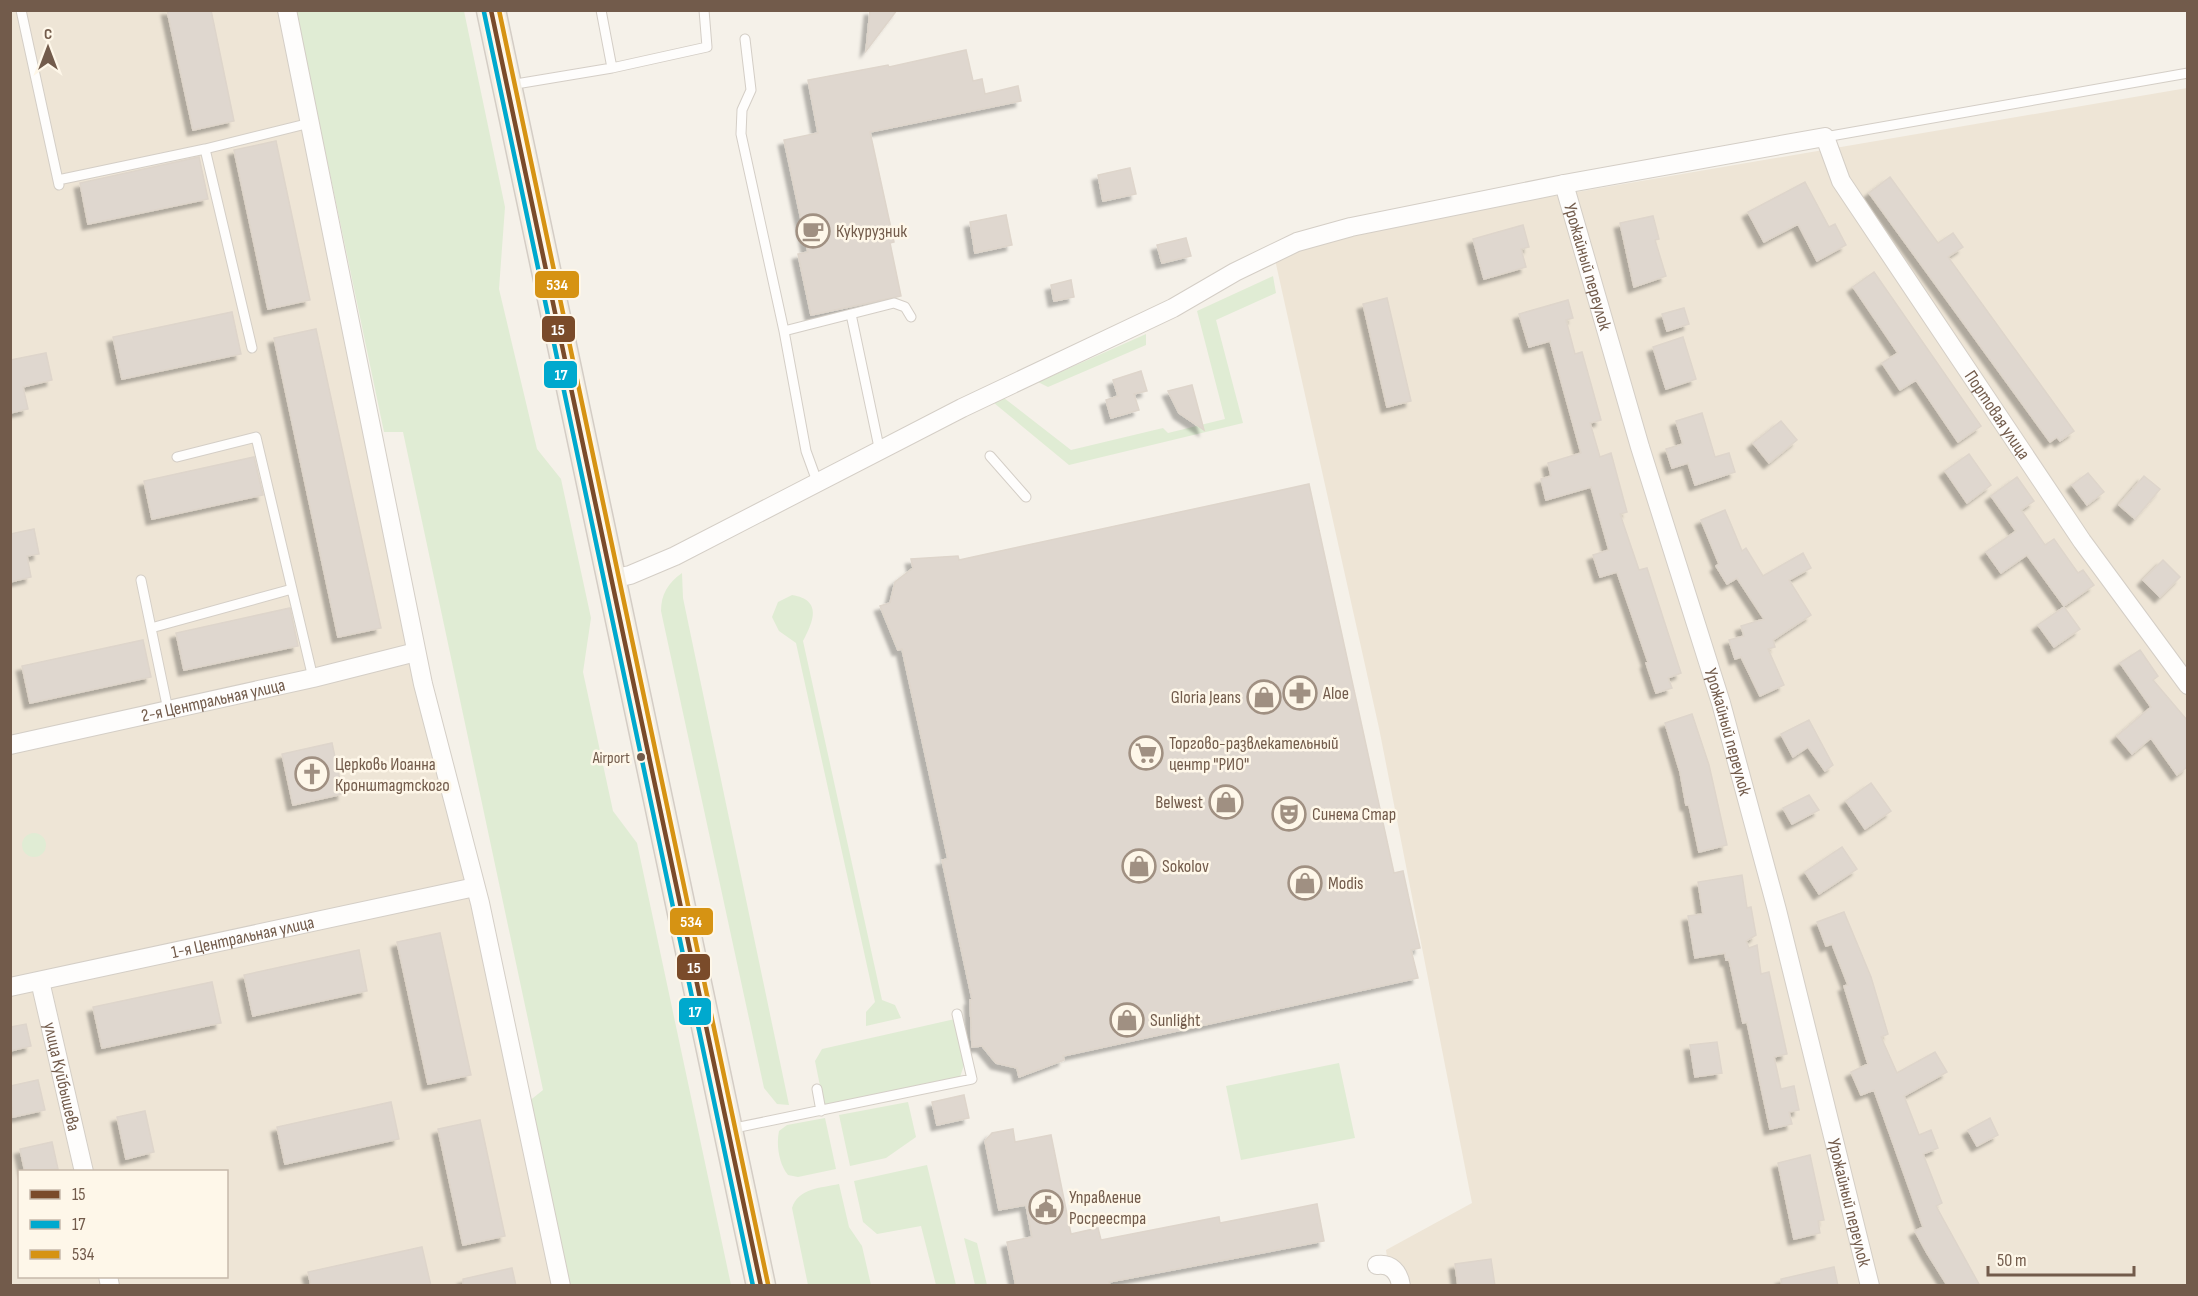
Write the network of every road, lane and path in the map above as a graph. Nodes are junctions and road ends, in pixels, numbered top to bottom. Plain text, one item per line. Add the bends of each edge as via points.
1 (21, 10) edge
2 (287, 10) edge
3 (491, 10) edge
4 (601, 10) edge
5 (704, 10) edge
6 (745, 39) dead end
7 (612, 68) junction
8 (2187, 73) edge
9 (506, 86) junction
10 (309, 123) junction
11 (1824, 136) junction
12 (205, 149) junction
13 (1564, 184) junction
14 (851, 314) junction
15 (911, 317) dead end
16 (784, 331) junction
17 (252, 348) dead end
18 (880, 452) junction
19 (990, 456) dead end
20 (177, 457) dead end
21 (818, 484) junction
22 (1026, 497) dead end
23 (611, 579) junction
24 (141, 580) dead end
25 (292, 589) junction
26 (151, 628) junction
27 (416, 652) junction
28 (313, 678) junction
29 (2187, 685) edge
30 (168, 710) junction
31 (10, 745) edge
32 (475, 887) junction
33 (40, 981) junction
34 (10, 987) edge
35 (957, 1014) dead end
36 (817, 1089) dead end
37 (822, 1110) junction
38 (728, 1130) junction
39 (84, 1170) edge
40 (1377, 1265) dead end
41 (561, 1286) edge
42 (761, 1286) edge
43 (1401, 1286) edge
44 (1870, 1286) edge

1 - 12 lane via 59,182
2 - 10 street
3 - 9 main road
4 - 7 lane
5 - 7 lane via 707,47
6 - 16 lane via 751,90 742,110 741,134
7 - 9 lane
8 - 11 lane
9 - 23 main road
10 - 12 lane
10 - 27 street
11 - 13 street
11 - 29 street, Портовая улица via 1841,181 2082,541
12 - 17 lane
13 - 18 street via 1351,227 1297,242 1173,308 962,408
13 - 44 street, Урожайный переулок via 1640,447 1722,703
14 - 15 lane via 900,303
14 - 16 lane
14 - 18 lane
16 - 21 lane via 806,451
18 - 21 street
19 - 22 lane
20 - 25 lane via 256,437
21 - 23 street via 675,556
23 - 38 main road
24 - 26 lane
25 - 26 lane
25 - 28 lane
26 - 30 lane
27 - 28 street, 2-я Центральная улица
27 - 32 street
28 - 30 street, 2-я Центральная улица
30 - 31 street, 2-я Центральная улица
32 - 33 street, 1-я Центральная улица
32 - 41 street
33 - 34 street, 1-я Центральная улица
33 - 39 street, улица Куйбышева
35 - 37 lane via 972,1079
36 - 37 lane
37 - 38 lane
38 - 42 main road
40 - 43 street via 1389,1265 1395,1270

